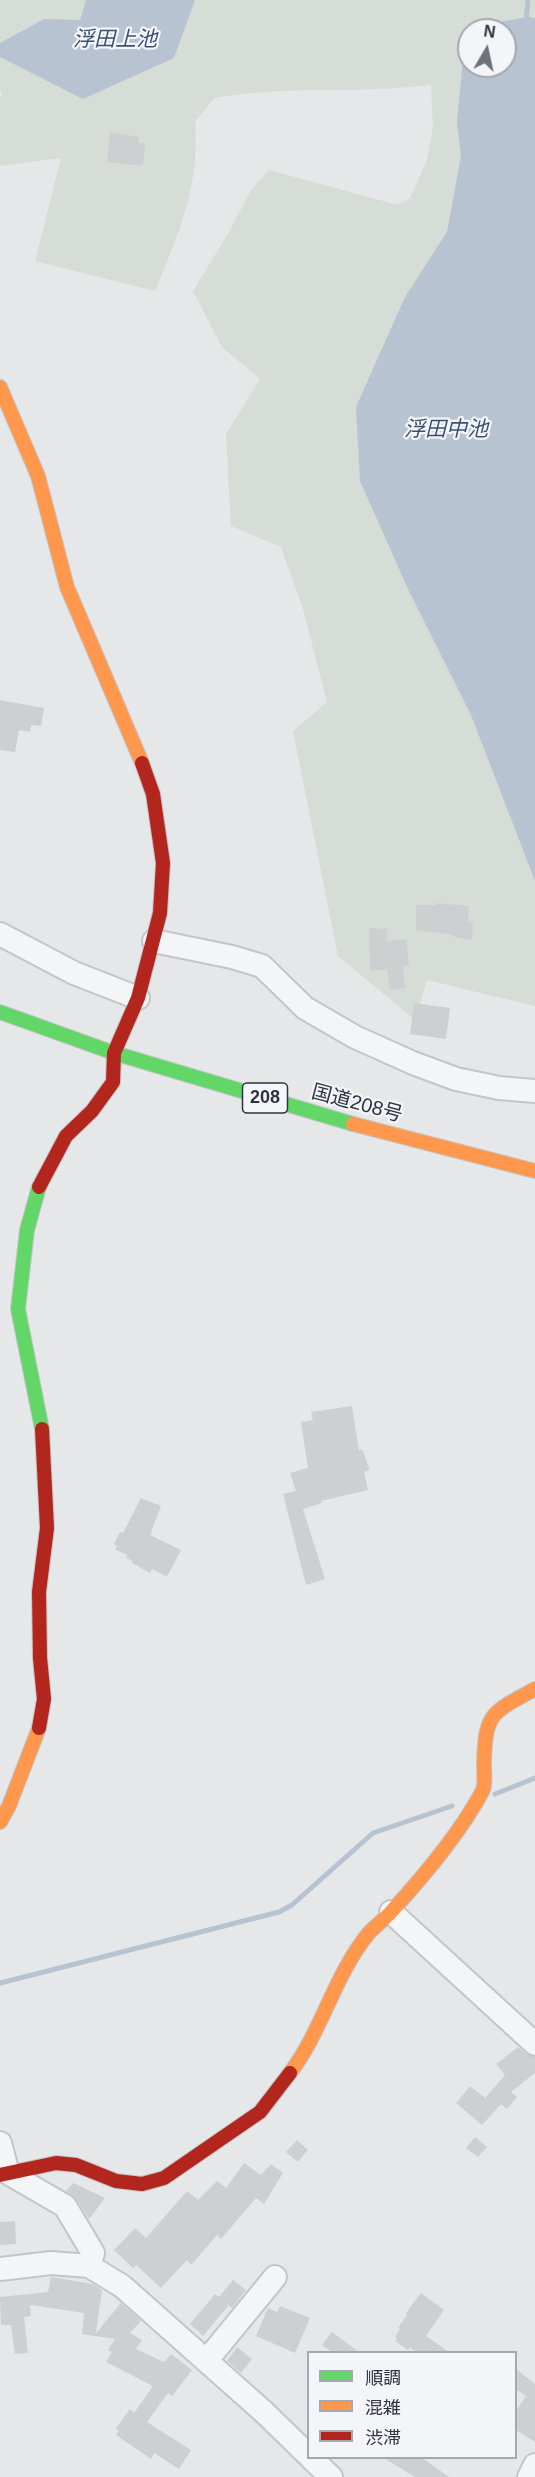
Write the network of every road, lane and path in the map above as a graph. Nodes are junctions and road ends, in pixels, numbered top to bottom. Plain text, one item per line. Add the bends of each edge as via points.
1 (0, 387) edge
2 (0, 934) edge
3 (153, 941) junction
4 (138, 998) junction
5 (0, 1012) edge
6 (114, 1053) junction
7 (535, 1091) edge
8 (535, 1171) edge
9 (535, 1689) edge
10 (0, 1822) edge
11 (391, 1912) junction
12 (535, 2044) edge
13 (0, 2143) edge
14 (4, 2174) edge
15 (90, 2266) junction
16 (0, 2269) edge
17 (276, 2277) dead end
18 (207, 2360) junction
19 (307, 2453) edge
20 (313, 2459) edge
21 (535, 2465) edge
22 (331, 2477) edge
23 (529, 2477) edge

1 - 3 main road via 38,476 67,587 153,794 163,862 160,912
2 - 4 street via 74,974
3 - 4 main road
3 - 7 street via 262,966 305,1008 355,1037 413,1063 456,1079
4 - 6 main road
5 - 6 main road, 国道208号 / 208
6 - 8 main road, 国道208号 / 208 via 336,1120
6 - 10 main road via 113,1082 92,1111 66,1136 41,1180 27,1230 18,1309 42,1425 47,1528 39,1592 44,1700 38,1734
9 - 11 main road via 492,1717 485,1734 484,1789 452,1838
11 - 12 street
11 - 14 main road via 368,1934 347,1966 304,2055 260,2112 164,2178 142,2184 116,2181 76,2165 56,2163
13 - 14 street
14 - 15 street via 65,2206 93,2253
15 - 16 street via 51,2263
15 - 18 street via 122,2286
17 - 18 street
18 - 19 street
20 - 22 street
21 - 23 street

